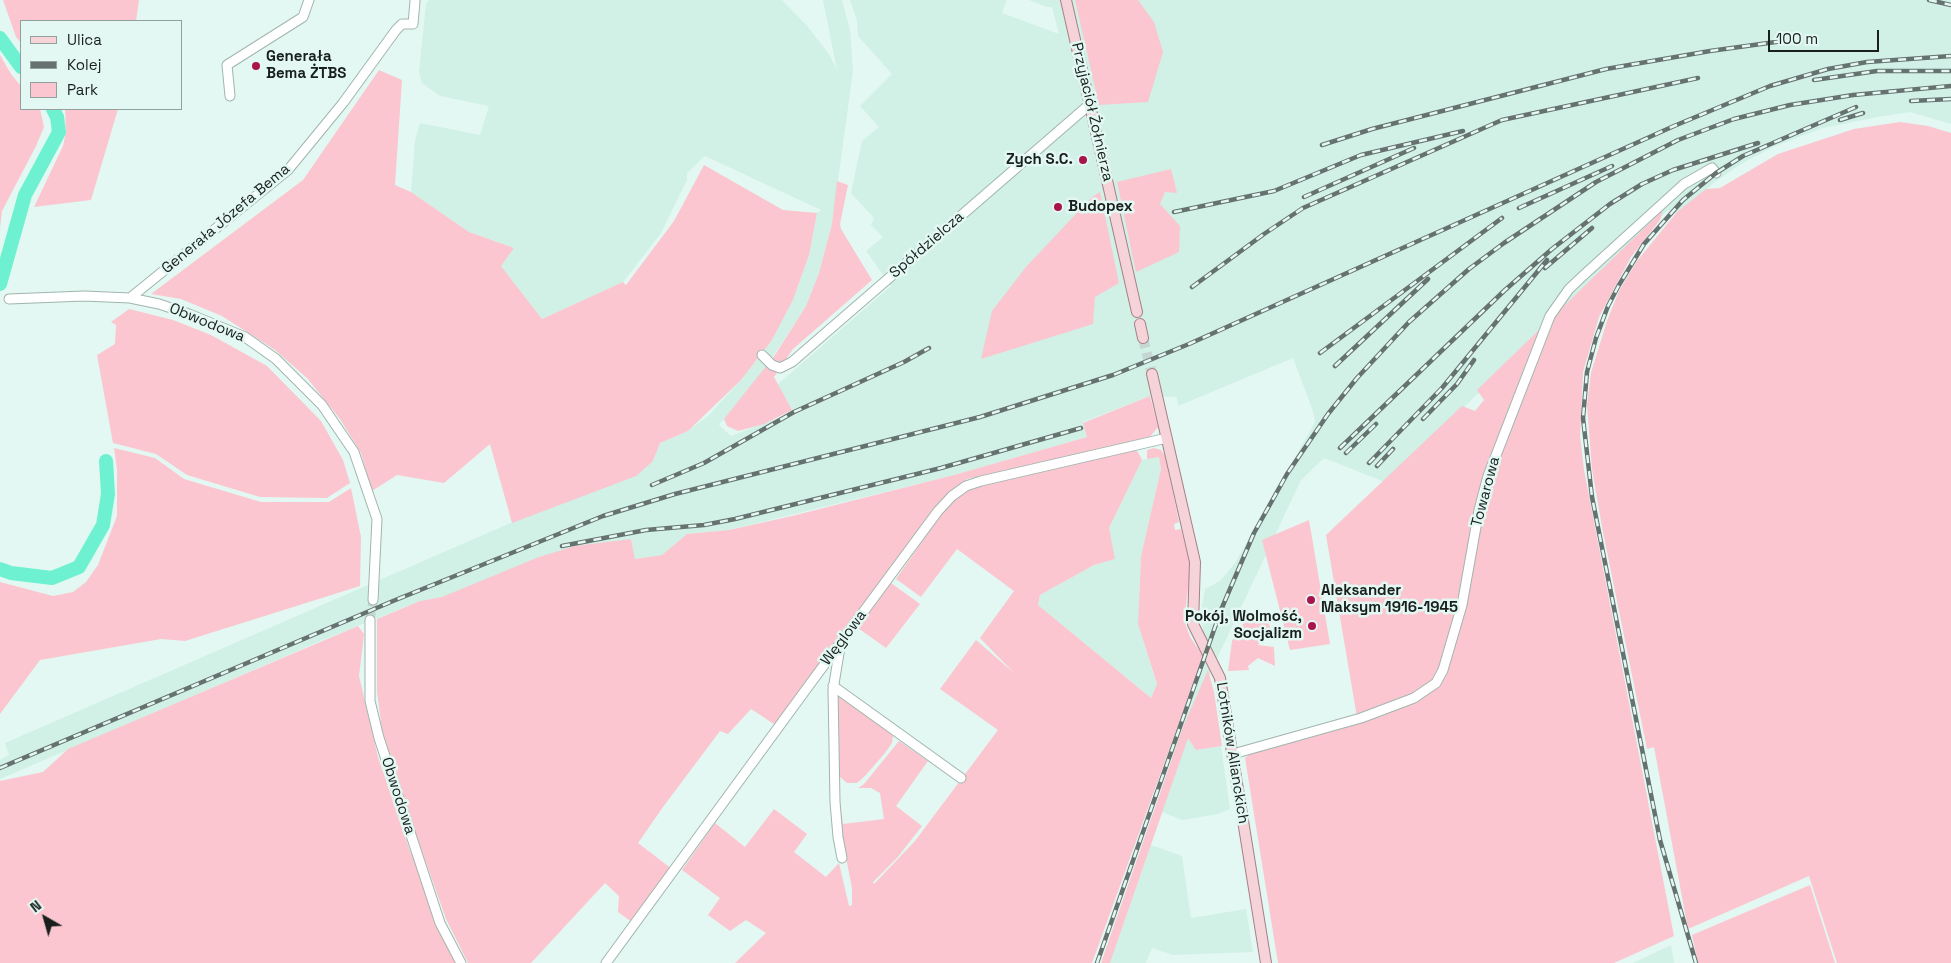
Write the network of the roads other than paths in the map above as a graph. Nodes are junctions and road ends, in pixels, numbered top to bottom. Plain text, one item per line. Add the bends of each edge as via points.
1 (309, 0) edge
2 (415, 0) edge
3 (1066, 0) edge
4 (230, 96) dead end
5 (1090, 104) junction
6 (1716, 173) dead end
7 (130, 298) junction
8 (9, 299) dead end
9 (1138, 312) dead end
10 (1140, 324) dead end
11 (1144, 338) tunnel mouth
12 (762, 355) dead end
13 (1152, 374) tunnel mouth
14 (1167, 438) junction
15 (373, 600) tunnel mouth
16 (370, 620) tunnel mouth
17 (840, 644) junction
18 (833, 686) junction
19 (1233, 754) junction
20 (961, 778) dead end
21 (842, 858) dead end
22 (461, 963) edge
23 (606, 963) edge
24 (1266, 963) edge

1 - 4 street via 303,17 227,65
2 - 7 street, Generała Józefa Bema via 413,24 402,24 396,30 343,103 288,170
3 - 5 main road, Przyjaciół Żołnierza
5 - 9 main road, Przyjaciół Żołnierza
5 - 12 street, Spółdzielcza via 792,362 780,368
6 - 19 street, Towarowa via 1712,168 1684,184 1569,289 1550,316 1488,476 1478,510 1462,605 1436,684 1414,698 1361,718
7 - 8 street, Obwodowa
7 - 15 street, Obwodowa via 190,314 245,337 276,359 322,405 354,452 377,519
10 - 11 main road
13 - 14 main road, Lotników Alianckich
14 - 17 street, Węglowa via 980,481 958,491 938,511
14 - 19 main road, Lotników Alianckich via 1195,562 1193,624 1220,678
16 - 22 street, Obwodowa via 370,701 379,738 440,923
17 - 18 street
17 - 23 street, Węglowa
18 - 20 street
18 - 21 street via 835,802
19 - 24 main road, Lotników Alianckich

